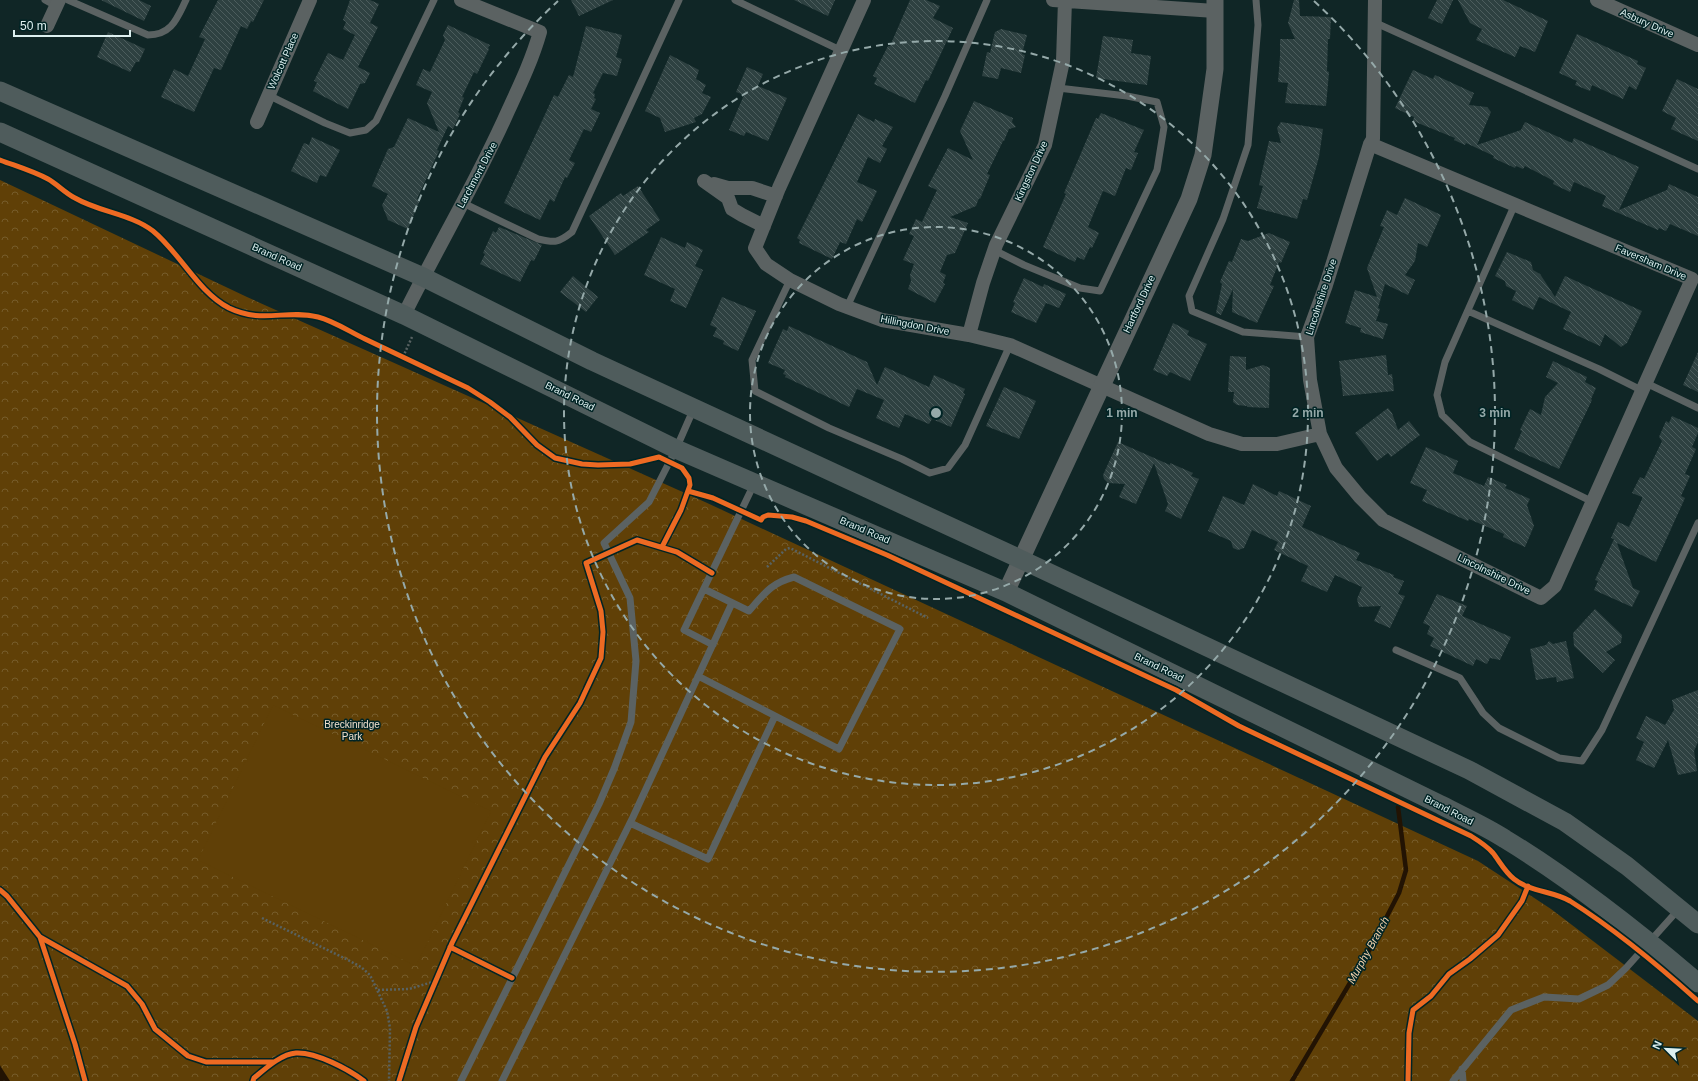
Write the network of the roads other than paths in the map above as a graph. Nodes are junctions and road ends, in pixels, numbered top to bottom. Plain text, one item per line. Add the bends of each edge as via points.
1 (186, 0) edge
2 (310, 0) edge
3 (434, 0) edge
4 (461, 0) edge
5 (679, 0) edge
6 (735, 0) edge
7 (864, 0) edge
8 (987, 0) edge
9 (1256, 0) edge
10 (1375, 0) edge
11 (1597, 0) edge
12 (1061, 1) edge
13 (57, 2) edge
14 (1215, 5) edge
15 (1376, 23) junction
16 (47, 26) dead end
17 (1698, 45) edge
18 (840, 50) junction
19 (1058, 88) junction
20 (0, 92) edge
21 (268, 95) junction
22 (256, 122) dead end
23 (0, 132) edge
24 (1370, 144) junction
25 (1698, 169) edge
26 (776, 196) junction
27 (463, 203) junction
28 (1515, 204) junction
29 (764, 226) junction
30 (994, 250) junction
31 (423, 277) junction
32 (790, 280) junction
33 (847, 307) junction
34 (1468, 311) junction
35 (404, 315) junction
36 (970, 335) junction
37 (1307, 337) junction
38 (1010, 345) junction
39 (1101, 386) junction
40 (1644, 387) junction
41 (694, 408) junction
42 (1698, 408) edge
43 (1320, 434) junction
44 (676, 448) junction
45 (754, 482) junction
46 (1593, 502) junction
47 (1698, 523) edge
48 (1020, 559) junction
49 (704, 589) junction
50 (1006, 592) junction
51 (1541, 598) joint
52 (732, 603) junction
53 (713, 645) junction
54 (1396, 650) dead end
55 (698, 676) junction
56 (775, 716) junction
57 (630, 823) junction
58 (1680, 908) junction
59 (1698, 924) edge
60 (1649, 942) junction
61 (1698, 983) edge
62 (1462, 1070) junction
63 (461, 1081) edge
64 (502, 1081) edge
65 (1453, 1081) edge
66 (1463, 1081) edge

1 - 13 lane via 173,25 157,35 148,35
2 - 21 street, Wolcott Place
3 - 21 lane via 376,121 366,130 350,133
4 - 27 street, Larchmont Drive via 540,32 527,71
5 - 27 lane via 572,232 559,242 538,239
6 - 18 lane
7 - 18 street, Hillingdon Drive
8 - 33 lane
9 - 37 lane via 1258,24 1248,145 1223,220 1189,296 1192,311 1243,332
10 - 15 street, Lincolnshire Drive
11 - 17 street, Asbury Drive
12 - 14 street
12 - 19 street, Kingston Drive via 1063,61
13 - 16 street
14 - 39 street, Hartford Drive via 1215,69 1203,155 1189,199
15 - 24 street, Lincolnshire Drive via 1373,139
15 - 25 lane
18 - 26 street, Hillingdon Drive
19 - 30 street, Kingston Drive via 1045,145
19 - 30 lane via 1158,102 1164,127 1157,170 1100,291 1080,288 1024,266
20 - 31 main road
21 - 22 street, Wolcott Place
23 - 35 main road, Brand Road
24 - 28 street, Faversham Drive
24 - 37 street, Lincolnshire Drive
26 - 29 street, Hillingdon Drive
26 - 29 street via 752,188 728,188 704,181 728,198 732,209
27 - 31 street, Larchmont Drive
28 - 34 lane
28 - 40 street, Faversham Drive via 1692,279
29 - 32 street, Hillingdon Drive via 755,248 766,264
30 - 36 street, Kingston Drive
31 - 35 street, Larchmont Drive
31 - 41 main road via 592,361
32 - 33 street, Hillingdon Drive
32 - 38 lane via 752,360 756,391 829,428 930,473 948,468 965,445
33 - 36 street, Hillingdon Drive via 882,320
34 - 40 lane
34 - 46 lane via 1445,362 1437,395 1442,415 1470,442
35 - 44 main road, Brand Road
36 - 38 street, Hillingdon Drive
37 - 43 street, Lincolnshire Drive via 1310,380
38 - 39 street, Hillingdon Drive
39 - 43 street, Hillingdon Drive via 1209,434 1242,444 1277,444
39 - 48 street, Hartford Drive
40 - 42 lane
40 - 46 street, Faversham Drive
41 - 44 lane
41 - 48 main road
43 - 51 street, Lincolnshire Drive via 1336,468 1383,520
44 - 45 main road, Brand Road
44 - 63 lane via 648,502 604,543 630,598 636,661 631,722 599,804
45 - 49 lane
45 - 50 main road, Brand Road
46 - 51 street, Faversham Drive via 1555,586
47 - 54 lane via 1602,730 1582,761 1559,758 1499,728 1483,713 1460,678
48 - 50 street, Hartford Drive
48 - 58 main road via 1469,770 1565,822
49 - 52 lane
49 - 53 lane via 684,630
50 - 60 main road, Brand Road via 1441,805 1505,839 1579,888
52 - 53 lane
52 - 56 lane via 749,611 773,585 794,577 900,629 839,749
53 - 55 lane
55 - 56 lane
55 - 57 lane
56 - 57 lane via 708,859
57 - 64 lane
58 - 59 main road
58 - 60 lane
60 - 61 main road, Brand Road
60 - 62 lane via 1608,985 1579,999 1544,997 1511,1010
62 - 65 lane
62 - 66 lane

